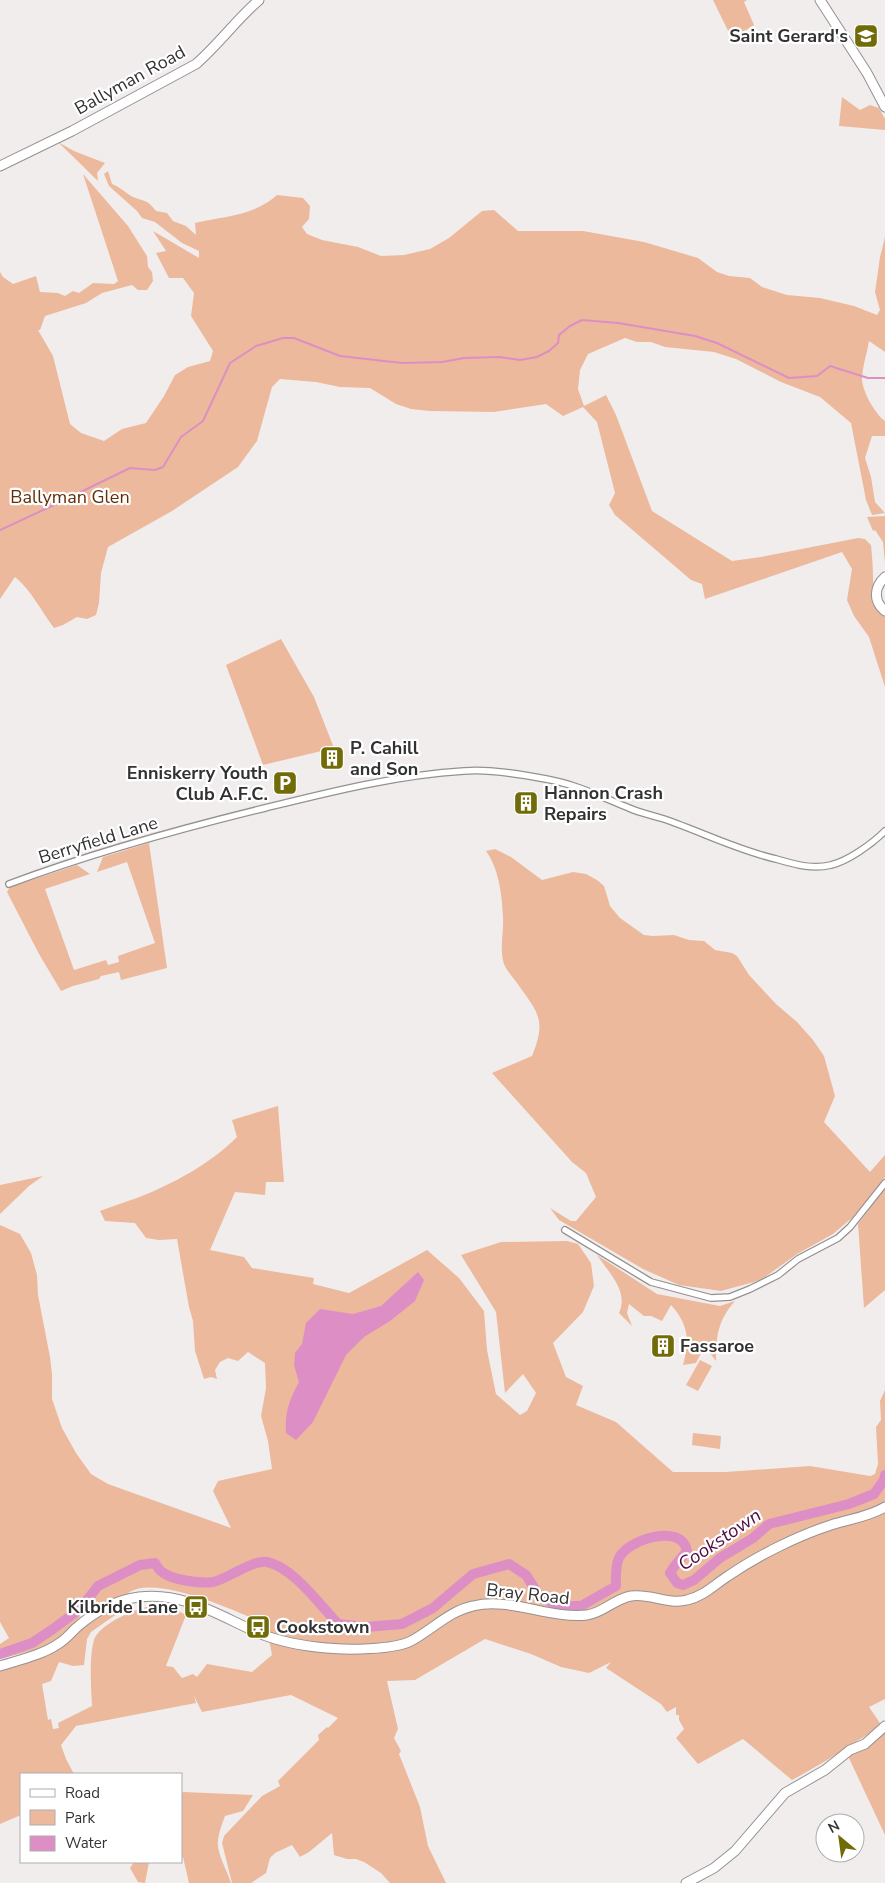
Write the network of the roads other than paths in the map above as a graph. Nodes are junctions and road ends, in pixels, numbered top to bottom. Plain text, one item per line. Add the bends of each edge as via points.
1 (259, 0) edge
2 (820, 0) edge
3 (885, 107) edge
4 (0, 166) edge
5 (885, 577) edge
6 (885, 611) edge
7 (885, 831) edge
8 (9, 884) dead end
9 (885, 1183) edge
10 (565, 1230) dead end
11 (885, 1507) edge
12 (0, 1666) edge
13 (885, 1726) edge
14 (686, 1883) edge

1 - 4 main road, Ballyman Road via 196,64
2 - 3 main road
5 - 6 main road via 876,591 878,603
7 - 8 street, Berryfield Lane via 876,840 832,865 810,867 738,849 564,783 466,770 348,788 240,814 140,840
9 - 10 street via 838,1238 798,1259 778,1275 730,1297 711,1298 651,1282
11 - 12 main road, Bray Road via 828,1526 780,1547 728,1576 701,1596 686,1600 673,1602 631,1596 597,1613 575,1615 499,1604 473,1606 445,1618 405,1644 340,1649 280,1641 187,1601 142,1596 104,1608 56,1646
13 - 14 main road via 865,1744 850,1750 825,1770 785,1793 735,1851 714,1868

